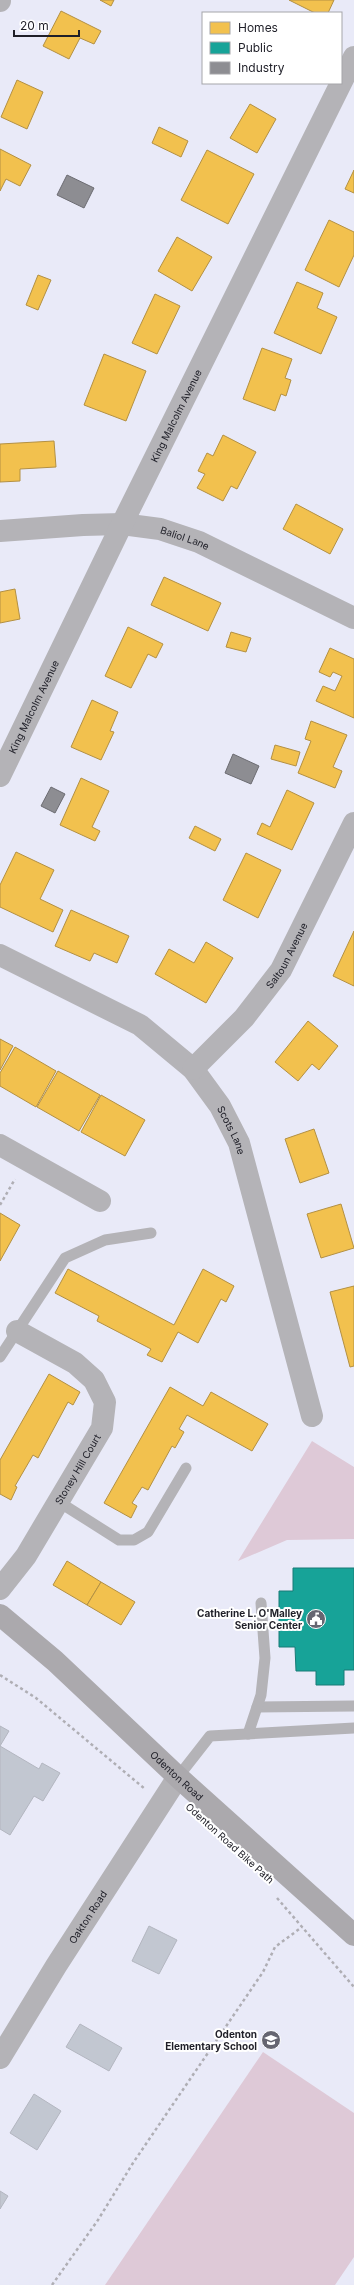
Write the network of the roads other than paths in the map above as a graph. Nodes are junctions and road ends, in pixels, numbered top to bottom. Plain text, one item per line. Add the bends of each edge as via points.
1 (354, 57) edge
2 (342, 81) edge
3 (341, 84) edge
4 (122, 524) junction
5 (0, 530) edge
6 (354, 618) edge
7 (0, 776) edge
8 (354, 823) edge
9 (0, 955) edge
10 (193, 1070) junction
11 (0, 1145) edge
12 (100, 1201) dead end
13 (151, 1233) dead end
14 (17, 1331) junction
15 (0, 1357) edge
16 (312, 1416) dead end
17 (186, 1468) dead end
18 (59, 1502) junction
19 (0, 1588) edge
20 (261, 1603) dead end
21 (0, 1615) edge
22 (354, 1706) edge
23 (257, 1707) junction
24 (354, 1728) edge
25 (248, 1734) junction
26 (178, 1776) junction
27 (354, 1935) edge
28 (0, 2058) edge

1 - 2 street, King Malcolm Avenue
3 - 4 street, King Malcolm Avenue
4 - 5 street, Baliol Lane
4 - 6 street, Baliol Lane via 160,529 199,542
4 - 7 street, King Malcolm Avenue
8 - 10 street, Saltoun Avenue via 281,970 244,1018
9 - 10 street, Scots Lane via 140,1025
10 - 16 street, Scots Lane via 220,1106 238,1143
11 - 12 street
13 - 14 lane via 105,1240 65,1258
14 - 15 lane
14 - 18 street, Stoney Hill Court via 75,1363 94,1380 105,1402 102,1428
17 - 18 lane via 148,1532 134,1540 119,1540
18 - 19 street, Stoney Hill Court via 26,1556
20 - 23 lane via 265,1658 261,1695
21 - 26 street, Odenton Road via 55,1661
22 - 23 lane
23 - 25 lane
24 - 25 lane
25 - 26 lane via 210,1736
26 - 27 street, Odenton Road
26 - 28 street, Oakton Road

